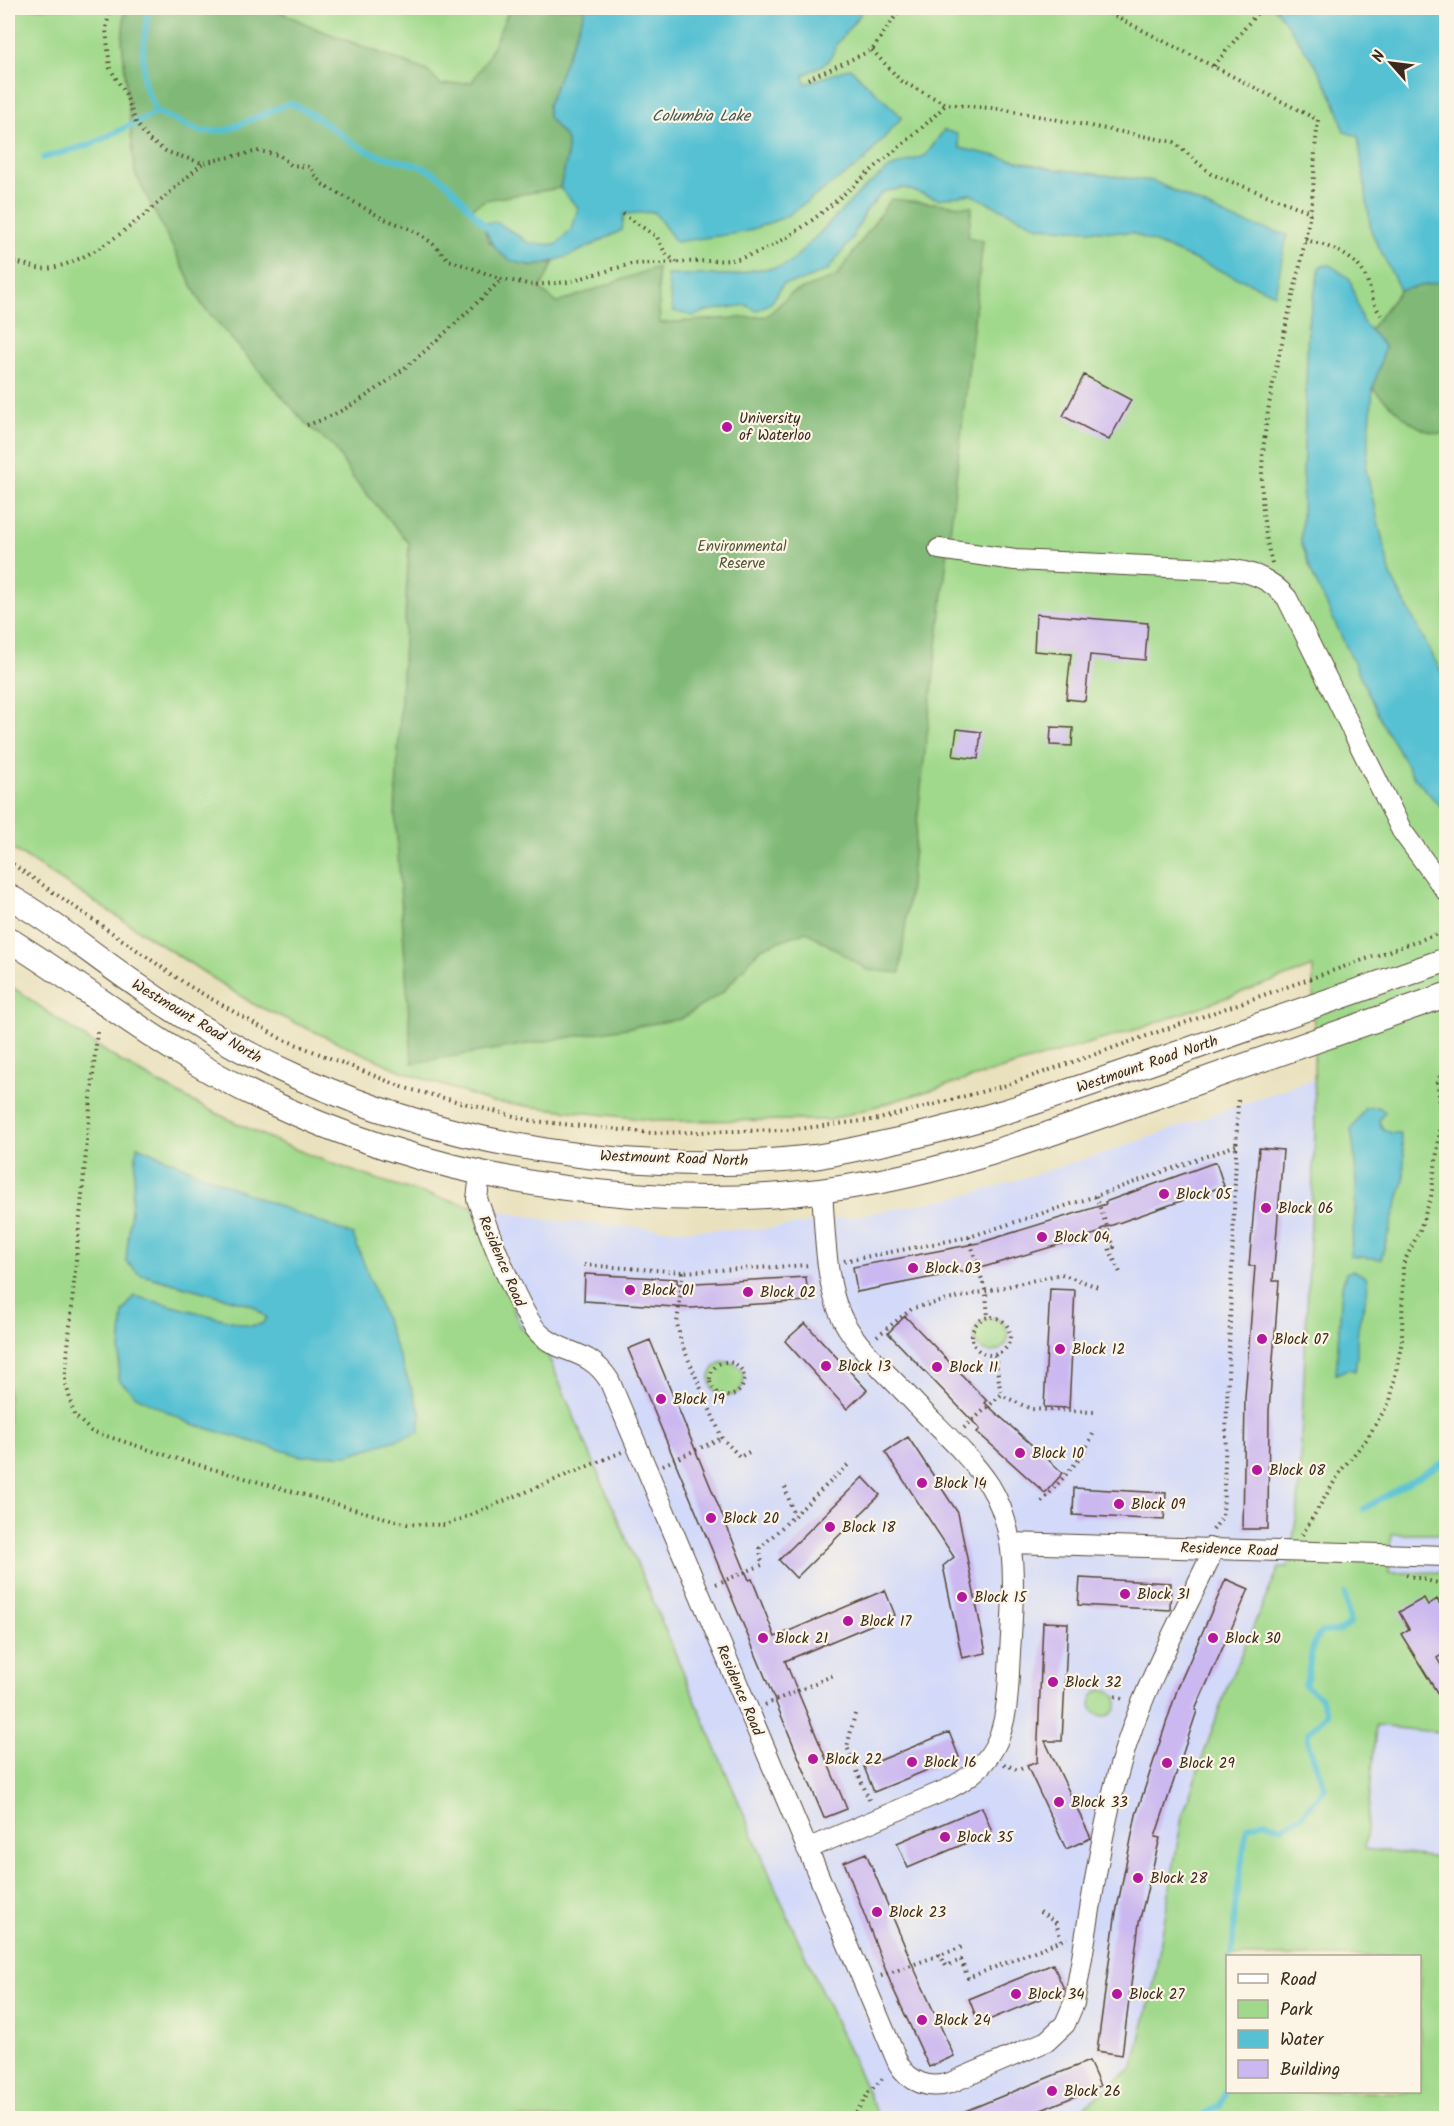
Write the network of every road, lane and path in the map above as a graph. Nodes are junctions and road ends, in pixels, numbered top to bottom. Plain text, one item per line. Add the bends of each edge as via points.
1 (110, 8) edge
2 (901, 8) edge
3 (1099, 8) edge
4 (1261, 8) edge
5 (872, 50) junction
6 (1214, 66) junction
7 (808, 79) dead end
8 (946, 104) junction
9 (202, 163) junction
10 (1311, 212) junction
11 (623, 214) dead end
12 (1305, 240) junction
13 (677, 262) junction
14 (8, 263) edge
15 (502, 279) junction
16 (1381, 315) dead end
17 (307, 425) dead end
18 (939, 549) dead end
19 (1279, 588) junction
20 (8, 861) edge
21 (1446, 891) edge
22 (8, 896) edge
23 (1446, 931) edge
24 (8, 939) edge
25 (1446, 960) edge
26 (1446, 995) edge
27 (97, 1032) dead end
28 (1446, 1059) edge
29 (1238, 1097) dead end
30 (1237, 1145) junction
31 (480, 1174) junction
32 (822, 1191) junction
33 (1096, 1196) junction
34 (969, 1237) junction
35 (842, 1261) dead end
36 (584, 1265) dead end
37 (814, 1265) dead end
38 (683, 1272) junction
39 (1122, 1275) dead end
40 (1101, 1288) dead end
41 (986, 1293) junction
42 (988, 1317) junction
43 (872, 1341) dead end
44 (995, 1355) junction
45 (711, 1384) junction
46 (702, 1390) junction
47 (1001, 1395) junction
48 (1094, 1412) dead end
49 (1094, 1432) dead end
50 (722, 1438) junction
51 (951, 1441) junction
52 (637, 1446) junction
53 (751, 1451) dead end
54 (849, 1464) dead end
55 (647, 1471) junction
56 (785, 1487) dead end
57 (1042, 1502) dead end
58 (794, 1516) junction
59 (1011, 1543) junction
60 (1205, 1548) junction
61 (1292, 1551) junction
62 (1446, 1556) edge
63 (699, 1592) junction
64 (836, 1674) dead end
65 (759, 1708) dead end
66 (855, 1714) dead end
67 (1001, 1762) dead end
68 (1023, 1767) dead end
69 (872, 1806) dead end
70 (807, 1849) junction
71 (1040, 1912) dead end
72 (1061, 1940) junction
73 (1086, 1942) junction
74 (965, 1946) dead end
75 (939, 1954) junction
76 (864, 1982) junction
77 (898, 2063) junction
78 (853, 2118) edge

1 - 9 path via 106,30 110,68 136,123 149,140 166,152
2 - 5 path
3 - 6 path
4 - 6 path
5 - 7 path
5 - 8 path via 902,81
6 - 10 path via 1318,120
8 - 10 path via 1001,109 1174,142 1211,174
8 - 13 path via 926,126 811,224 749,256
9 - 14 path via 134,223 90,253 50,269
9 - 15 path via 259,152 279,155 291,165 310,167 322,184 382,218 411,229 449,260
10 - 12 path
11 - 13 path via 657,237 664,253
12 - 16 path via 1342,254 1360,266 1372,302
12 - 19 path via 1270,398 1262,470 1265,539
13 - 15 path via 631,264 568,282 533,285
15 - 17 path via 396,375 330,418
18 - 19 street via 1016,560 1234,570 1250,572
19 - 21 street via 1402,831
20 - 23 path via 189,986 280,1038 405,1088 533,1121 651,1133 789,1130 879,1119 1007,1085
22 - 25 main road, Westmount Road North via 184,1016 296,1076 446,1131 528,1148 621,1159 726,1162 816,1157 926,1135 1029,1106
24 - 31 main road via 160,1042 257,1096 355,1137
26 - 32 main road via 992,1154 878,1182
27 - 52 path via 65,1380 74,1415 91,1431 407,1524 446,1525
28 - 61 path via 1438,1082 1441,1123 1431,1197 1403,1264 1402,1341 1390,1401
29 - 30 path
30 - 33 path
30 - 60 path via 1223,1516
31 - 32 main road via 652,1198
31 - 52 street, Residence Road via 477,1199 528,1319 547,1340 586,1356 601,1369
32 - 51 street via 833,1289 843,1318 862,1346
33 - 34 path
33 - 39 path via 1114,1247 1108,1248
34 - 35 path
34 - 41 path
36 - 38 path
37 - 38 path
38 - 46 path via 677,1323
40 - 41 path via 1060,1275
41 - 42 path
41 - 43 path via 913,1308
42 - 44 path via 1006,1323 1011,1336 1006,1349
42 - 44 path via 977,1322 972,1340 982,1354
44 - 47 path
45 - 45 path via 719,1394 733,1395 741,1388 742,1372 732,1362 724,1362 715,1368
45 - 46 path
46 - 50 path
47 - 48 path via 1031,1409
47 - 51 path
49 - 57 path via 1082,1456
50 - 53 path via 740,1457
50 - 55 path
51 - 59 street via 991,1488
52 - 55 street, Residence Road
54 - 58 path
55 - 63 street, Residence Road
56 - 58 path
58 - 63 path via 760,1548 762,1565
59 - 60 street, Residence Road
59 - 70 street via 1007,1712 994,1750 960,1783
60 - 61 street, Residence Road
60 - 73 street via 1209,1560 1152,1680 1126,1746
61 - 62 street, Residence Road
63 - 70 street, Residence Road
64 - 65 path
66 - 69 path via 847,1748
67 - 68 path via 1011,1768
70 - 76 street, Residence Road
71 - 72 path via 1056,1923
72 - 73 path via 1068,1937
72 - 75 path via 968,1978 961,1960 946,1966
73 - 77 street via 1071,2014 1047,2041 939,2085 914,2081
74 - 75 path
75 - 76 path
76 - 77 street, Residence Road
77 - 78 path via 869,2092

